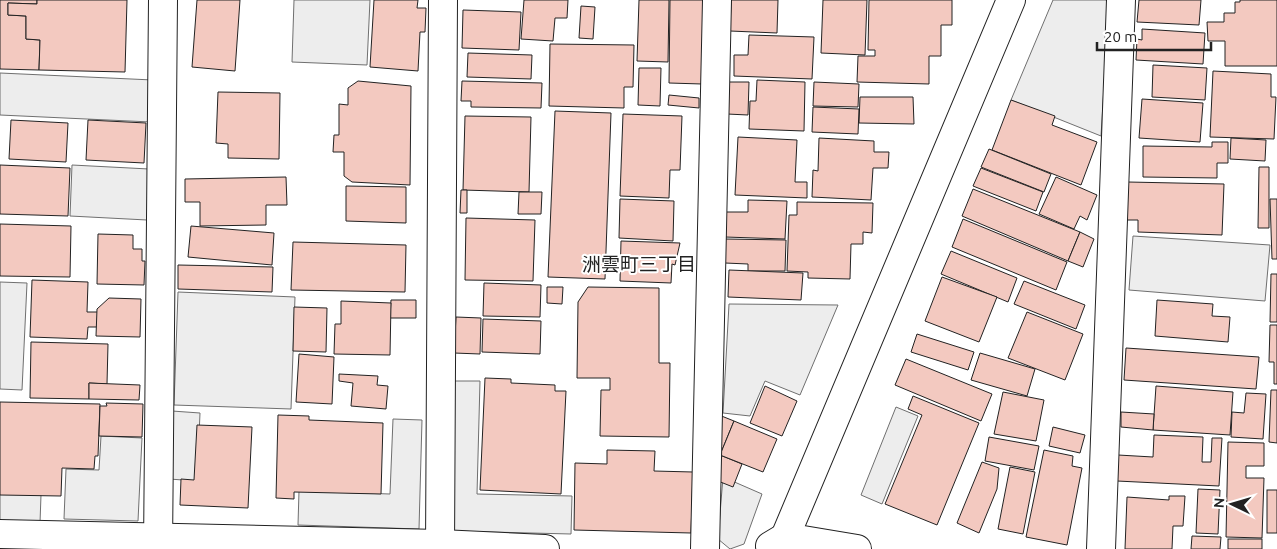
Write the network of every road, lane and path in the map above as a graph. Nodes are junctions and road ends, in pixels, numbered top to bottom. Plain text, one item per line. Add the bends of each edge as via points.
1 (164, 0) edge
2 (443, 0) edge
3 (717, 0) edge
4 (1011, 0) edge
5 (1121, 0) edge
6 (0, 534) edge
7 (158, 543) edge
8 (777, 545) edge
9 (440, 547) edge
10 (545, 549) edge
11 (705, 549) edge
12 (858, 549) edge
13 (1101, 549) edge

1 - 7 street
2 - 9 street
3 - 11 street
4 - 8 street
5 - 13 street
6 - 7 street
7 - 9 street
8 - 12 street
9 - 10 street

